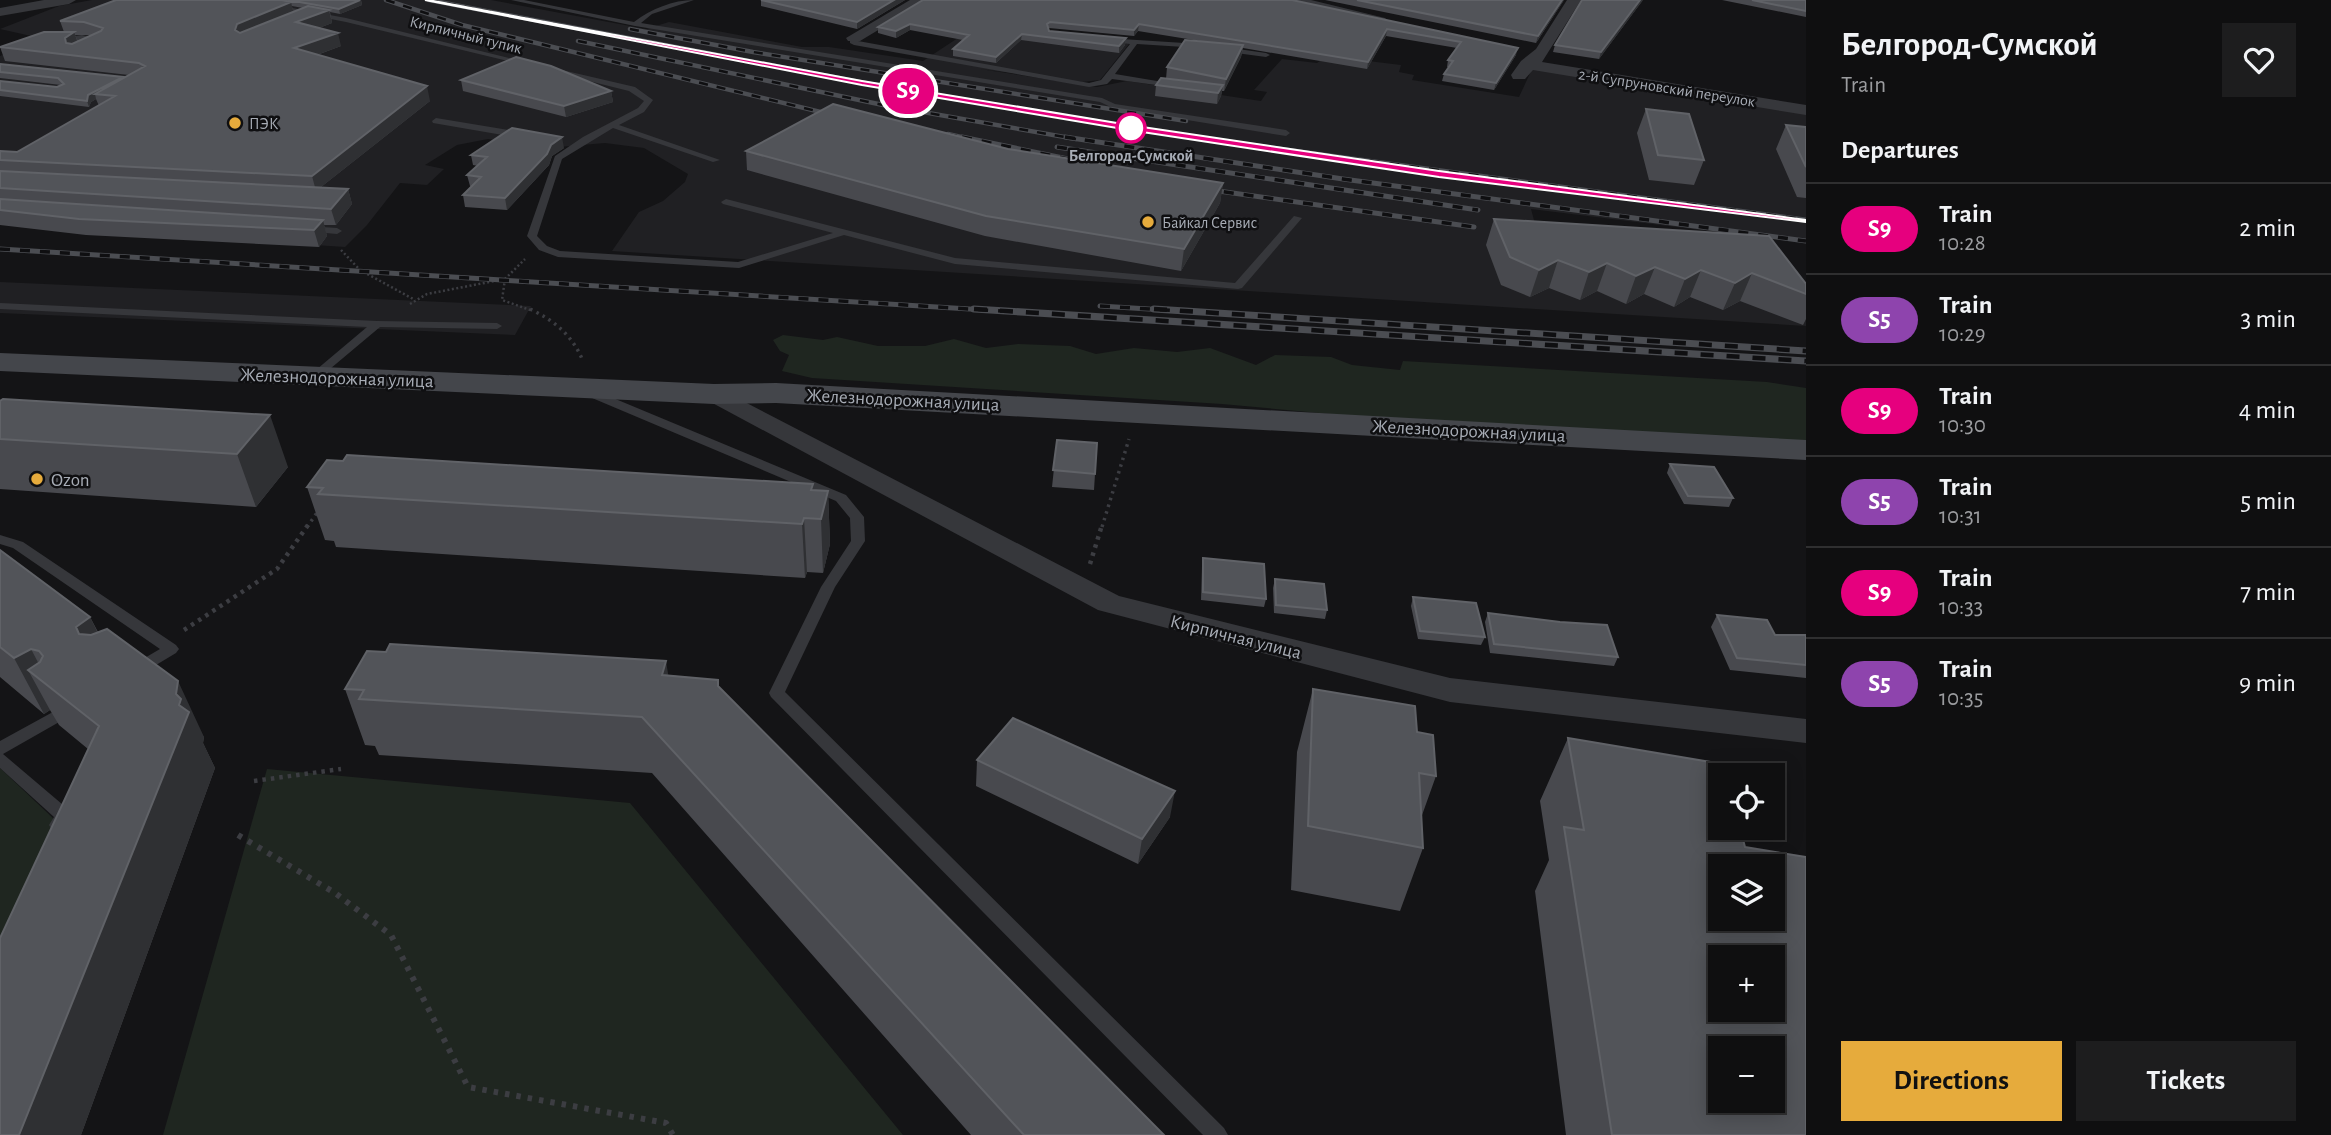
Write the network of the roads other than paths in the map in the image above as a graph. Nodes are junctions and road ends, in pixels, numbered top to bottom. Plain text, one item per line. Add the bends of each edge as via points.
1 (69, 0) edge
2 (514, 0) edge
3 (691, 0) edge
4 (921, 0) edge
5 (1292, 0) edge
6 (1574, 0) edge
7 (262, 4) edge
8 (0, 12) edge
9 (312, 13) junction
10 (290, 22) edge
11 (1391, 23) edge
12 (635, 24) junction
13 (854, 38) joint
14 (1093, 38) edge
15 (46, 43) edge
16 (1134, 44) junction
17 (88, 47) edge
18 (1519, 48) edge
19 (1542, 52) junction
20 (1266, 54) edge
21 (1110, 76) junction
22 (1191, 88) edge
23 (1806, 110) edge
24 (436, 121) dead end
25 (612, 125) junction
26 (1286, 133) dead end
27 (527, 136) edge
28 (565, 143) edge
29 (578, 145) junction
30 (716, 160) dead end
31 (726, 202) dead end
32 (1297, 218) dead end
33 (296, 229) edge
34 (337, 231) road end
35 (845, 232) junction
36 (0, 306) edge
37 (377, 324) junction
38 (498, 326) dead end
39 (0, 362) edge
40 (314, 377) junction
41 (577, 387) junction
42 (714, 394) junction
43 (1806, 450) edge
44 (0, 539) edge
45 (123, 678) edge
46 (62, 713) edge
47 (1806, 731) edge
48 (0, 749) edge
49 (0, 759) edge
50 (51, 839) edge
51 (1217, 1135) edge

1 - 8 street
2 - 12 lane
3 - 12 lane via 650,13
4 - 13 street
5 - 11 street
6 - 19 street
7 - 9 lane, Кирпичный тупик
9 - 10 lane
9 - 25 lane, Кирпичный тупик via 632,89 649,100 642,110
12 - 26 lane
13 - 21 lane via 854,43 867,46 1089,85
14 - 16 lane
15 - 17 lane via 82,37 101,42
16 - 20 lane via 1189,44
16 - 21 lane
18 - 19 street
19 - 23 street, 2-й Супруновский переулок via 1522,71
21 - 22 lane
24 - 27 lane
25 - 29 lane, Кирпичный тупик
25 - 30 lane
28 - 29 lane
29 - 35 lane, Кирпичный тупик via 558,158 532,236 543,248 558,254 739,265
31 - 35 lane
32 - 35 lane via 1238,286 955,261
33 - 34 lane
36 - 37 lane
37 - 38 lane
37 - 40 lane
39 - 40 street, Железнодорожная улица
40 - 41 street, Железнодорожная улица
41 - 42 street, Железнодорожная улица
41 - 51 lane via 841,499 857,517 858,541 828,587 777,693
42 - 43 street, Железнодорожная улица via 1137,411
42 - 47 street, Кирпичная улица via 1109,603 1450,690
44 - 45 lane via 18,545 171,649
46 - 48 lane
49 - 50 lane via 63,814

